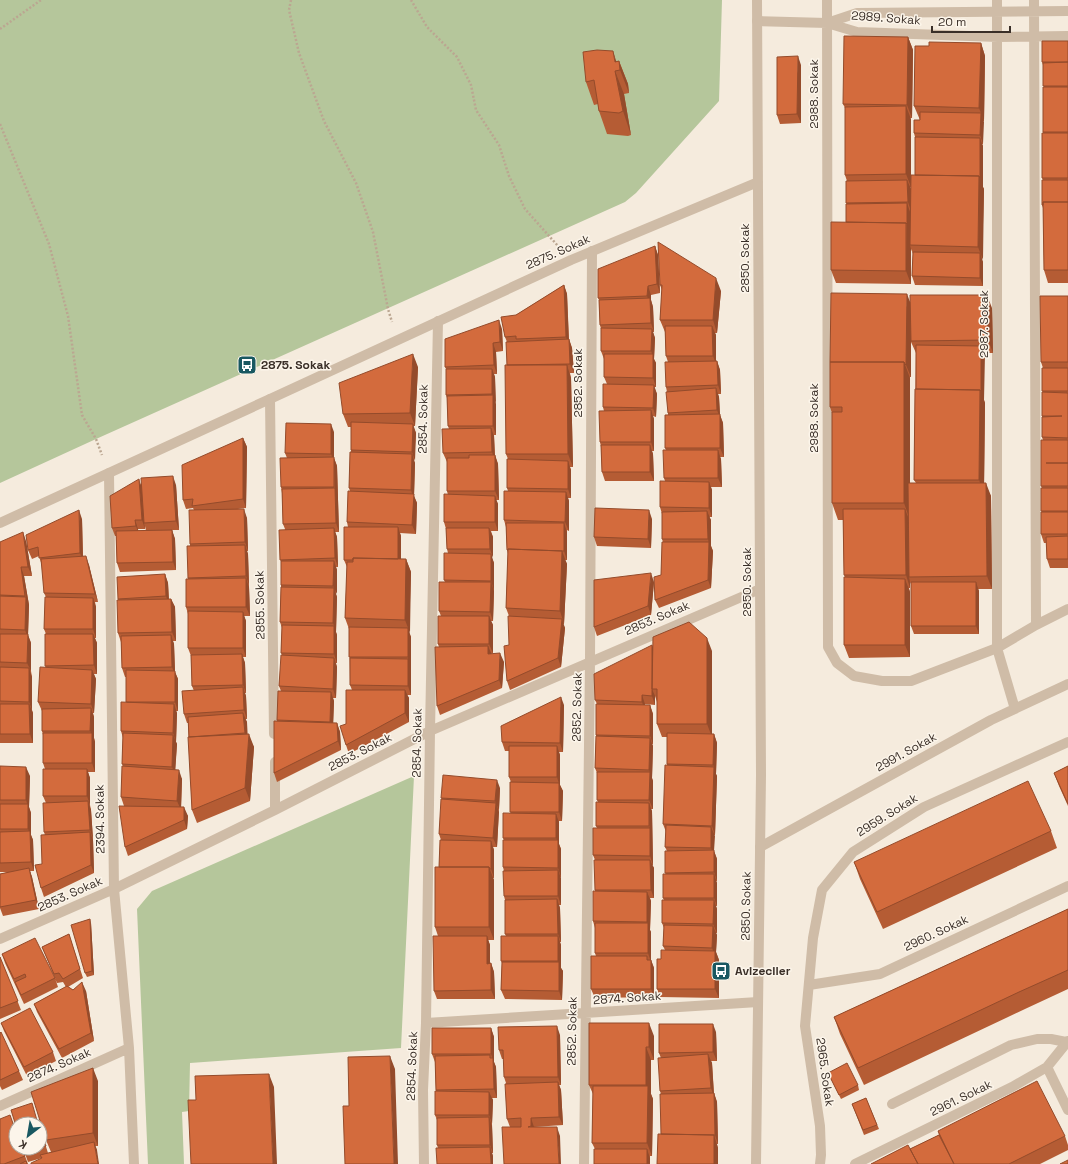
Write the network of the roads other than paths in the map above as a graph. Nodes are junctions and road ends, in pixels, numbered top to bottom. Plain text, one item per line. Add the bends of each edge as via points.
1 (757, 0) edge
2 (827, 0) edge
3 (998, 0) edge
4 (1034, 0) edge
5 (997, 11) junction
6 (1068, 11) edge
7 (1034, 12) junction
8 (757, 21) junction
9 (827, 23) junction
10 (1034, 36) junction
11 (1068, 36) edge
12 (998, 37) junction
13 (758, 182) junction
14 (592, 251) junction
15 (438, 321) junction
16 (270, 399) junction
17 (109, 472) junction
18 (0, 522) edge
19 (760, 588) junction
20 (1068, 609) edge
21 (1036, 625) junction
22 (997, 648) junction
23 (590, 661) junction
24 (1068, 684) edge
25 (1015, 709) junction
26 (430, 730) junction
27 (1068, 742) edge
28 (275, 810) junction
29 (760, 847) junction
30 (1068, 886) edge
31 (114, 889) junction
32 (0, 939) edge
33 (809, 985) junction
34 (758, 1002) junction
35 (586, 1013) junction
36 (426, 1023) junction
37 (1067, 1042) edge
38 (129, 1048) junction
39 (1047, 1067) junction
40 (892, 1104) dead end
41 (0, 1106) edge
42 (1068, 1110) edge
43 (134, 1164) edge
44 (424, 1164) edge
45 (584, 1164) edge
46 (756, 1164) edge
47 (820, 1164) edge
48 (855, 1164) edge

1 - 8 street, 2850. Sokak
2 - 9 street, 2988. Sokak
3 - 5 street, 2987. Sokak
4 - 7 street
5 - 7 street, 2989. Sokak
5 - 9 street, 2989. Sokak via 857,14
5 - 12 street, 2987. Sokak
6 - 7 street, 2989. Sokak
7 - 10 street
8 - 9 street
8 - 13 street, 2850. Sokak
9 - 12 street, 2989. Sokak via 857,32
9 - 22 street, 2988. Sokak via 828,647 837,663 854,676 882,681 911,681
10 - 11 street, 2989. Sokak
10 - 12 street, 2989. Sokak
10 - 21 street
12 - 22 street, 2987. Sokak
13 - 14 street, 2875. Sokak
13 - 19 street, 2850. Sokak
14 - 15 street, 2875. Sokak
14 - 23 street, 2852. Sokak
15 - 16 street, 2875. Sokak
15 - 26 street, 2854. Sokak
16 - 17 street, 2875. Sokak
16 - 28 street, 2855. Sokak
17 - 18 street, 2875. Sokak
17 - 31 street, 2394. Sokak
19 - 23 street, 2853. Sokak
19 - 29 street, 2850. Sokak
20 - 21 street, 2988. Sokak
21 - 22 street, 2988. Sokak
22 - 25 street, 2987. Sokak
23 - 26 street, 2853. Sokak
23 - 35 street, 2852. Sokak
24 - 25 street, 2991. Sokak
25 - 29 street, 2991. Sokak
26 - 28 street, 2853. Sokak
26 - 36 street, 2854. Sokak
27 - 33 street, 2959. Sokak via 924,807 853,852 822,890
28 - 31 street, 2853. Sokak
29 - 34 street, 2850. Sokak
30 - 33 street, 2960. Sokak via 880,974
31 - 32 street, 2853. Sokak
31 - 38 street, 2394. Sokak
33 - 47 street, 2965. Sokak via 805,1026 820,1126
34 - 35 street, 2874. Sokak
34 - 46 street, 2850. Sokak
35 - 36 street, 2874. Sokak
35 - 45 street, 2852. Sokak
36 - 44 street, 2854. Sokak
37 - 39 street, 2961. Sokak
37 - 40 street via 1037,1039 1011,1045
38 - 41 street, 2874. Sokak
38 - 43 street, 2394. Sokak
39 - 42 street
39 - 48 street, 2961. Sokak via 1012,1087

